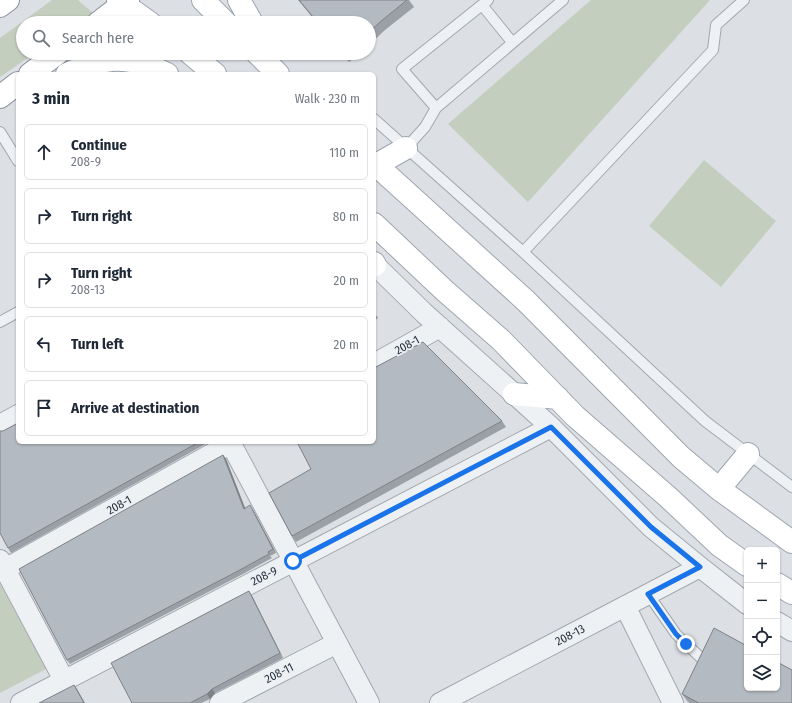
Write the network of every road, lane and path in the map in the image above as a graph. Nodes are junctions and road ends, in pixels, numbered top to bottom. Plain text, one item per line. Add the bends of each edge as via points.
1 (8, 0) edge
2 (203, 0) edge
3 (239, 0) edge
4 (563, 0) edge
5 (744, 0) edge
6 (123, 1) edge
7 (485, 3) edge
8 (0, 6) edge
9 (106, 16) edge
10 (141, 16) edge
11 (219, 16) edge
12 (248, 16) edge
13 (512, 42) junction
14 (49, 60) edge
15 (107, 60) edge
16 (130, 60) edge
17 (199, 60) edge
18 (264, 60) edge
19 (276, 60) edge
20 (33, 72) edge
21 (71, 72) edge
22 (162, 72) edge
23 (214, 72) edge
24 (276, 72) edge
25 (284, 72) edge
26 (16, 85) edge
27 (16, 96) edge
28 (0, 97) edge
29 (0, 102) edge
30 (436, 108) junction
31 (376, 121) edge
32 (0, 132) edge
33 (406, 148) junction
34 (16, 158) edge
35 (376, 163) edge
36 (376, 165) edge
37 (376, 226) edge
38 (522, 252) junction
39 (376, 266) edge
40 (16, 313) edge
41 (0, 322) edge
42 (440, 327) junction
43 (376, 363) edge
44 (514, 394) junction
45 (558, 398) junction
46 (16, 416) edge
47 (0, 424) edge
48 (551, 427) junction
49 (227, 444) edge
50 (232, 444) edge
51 (748, 454) junction
52 (792, 487) edge
53 (719, 489) junction
54 (792, 542) edge
55 (293, 561) junction
56 (744, 563) edge
57 (2, 564) edge
58 (700, 567) junction
59 (780, 586) edge
60 (792, 593) edge
61 (648, 594) junction
62 (744, 602) edge
63 (625, 606) junction
64 (780, 624) edge
65 (792, 631) edge
66 (337, 643) junction
67 (701, 658) edge
68 (64, 680) junction
69 (21, 703) edge
70 (220, 703) edge
71 (369, 703) edge
72 (440, 703) edge
73 (674, 703) edge

1 - 8 main road
2 - 11 main road
3 - 12 main road
4 - 13 lane
5 - 38 lane via 716,25 713,50
6 - 9 main road
6 - 10 main road
7 - 13 lane
7 - 30 lane via 402,69
13 - 30 lane
14 - 20 main road
15 - 21 main road
16 - 22 main road
17 - 23 main road
18 - 24 main road
19 - 25 main road
26 - 28 main road
27 - 29 main road
30 - 33 lane via 425,127
31 - 33 lane
32 - 34 lane
33 - 35 main road
33 - 38 lane
36 - 53 main road via 526,301 681,457
37 - 45 main road via 501,340
38 - 51 lane via 705,421
39 - 42 street
40 - 41 lane
42 - 43 street, 208-1
42 - 44 street
44 - 45 main road
44 - 48 street
45 - 56 main road via 719,545
46 - 47 street
48 - 55 street, 208-9
48 - 58 street via 651,527
49 - 57 street, 208-1
50 - 55 street
51 - 52 lane
51 - 53 main road
53 - 54 main road
55 - 66 street
55 - 68 street, 208-9
57 - 68 street
58 - 61 street, 208-13
58 - 62 street
59 - 60 main road
61 - 63 street, 208-13
61 - 67 lane via 676,634
63 - 72 street, 208-13
63 - 73 street
64 - 65 street
66 - 70 street, 208-11
66 - 71 street
68 - 69 street, 208-9

